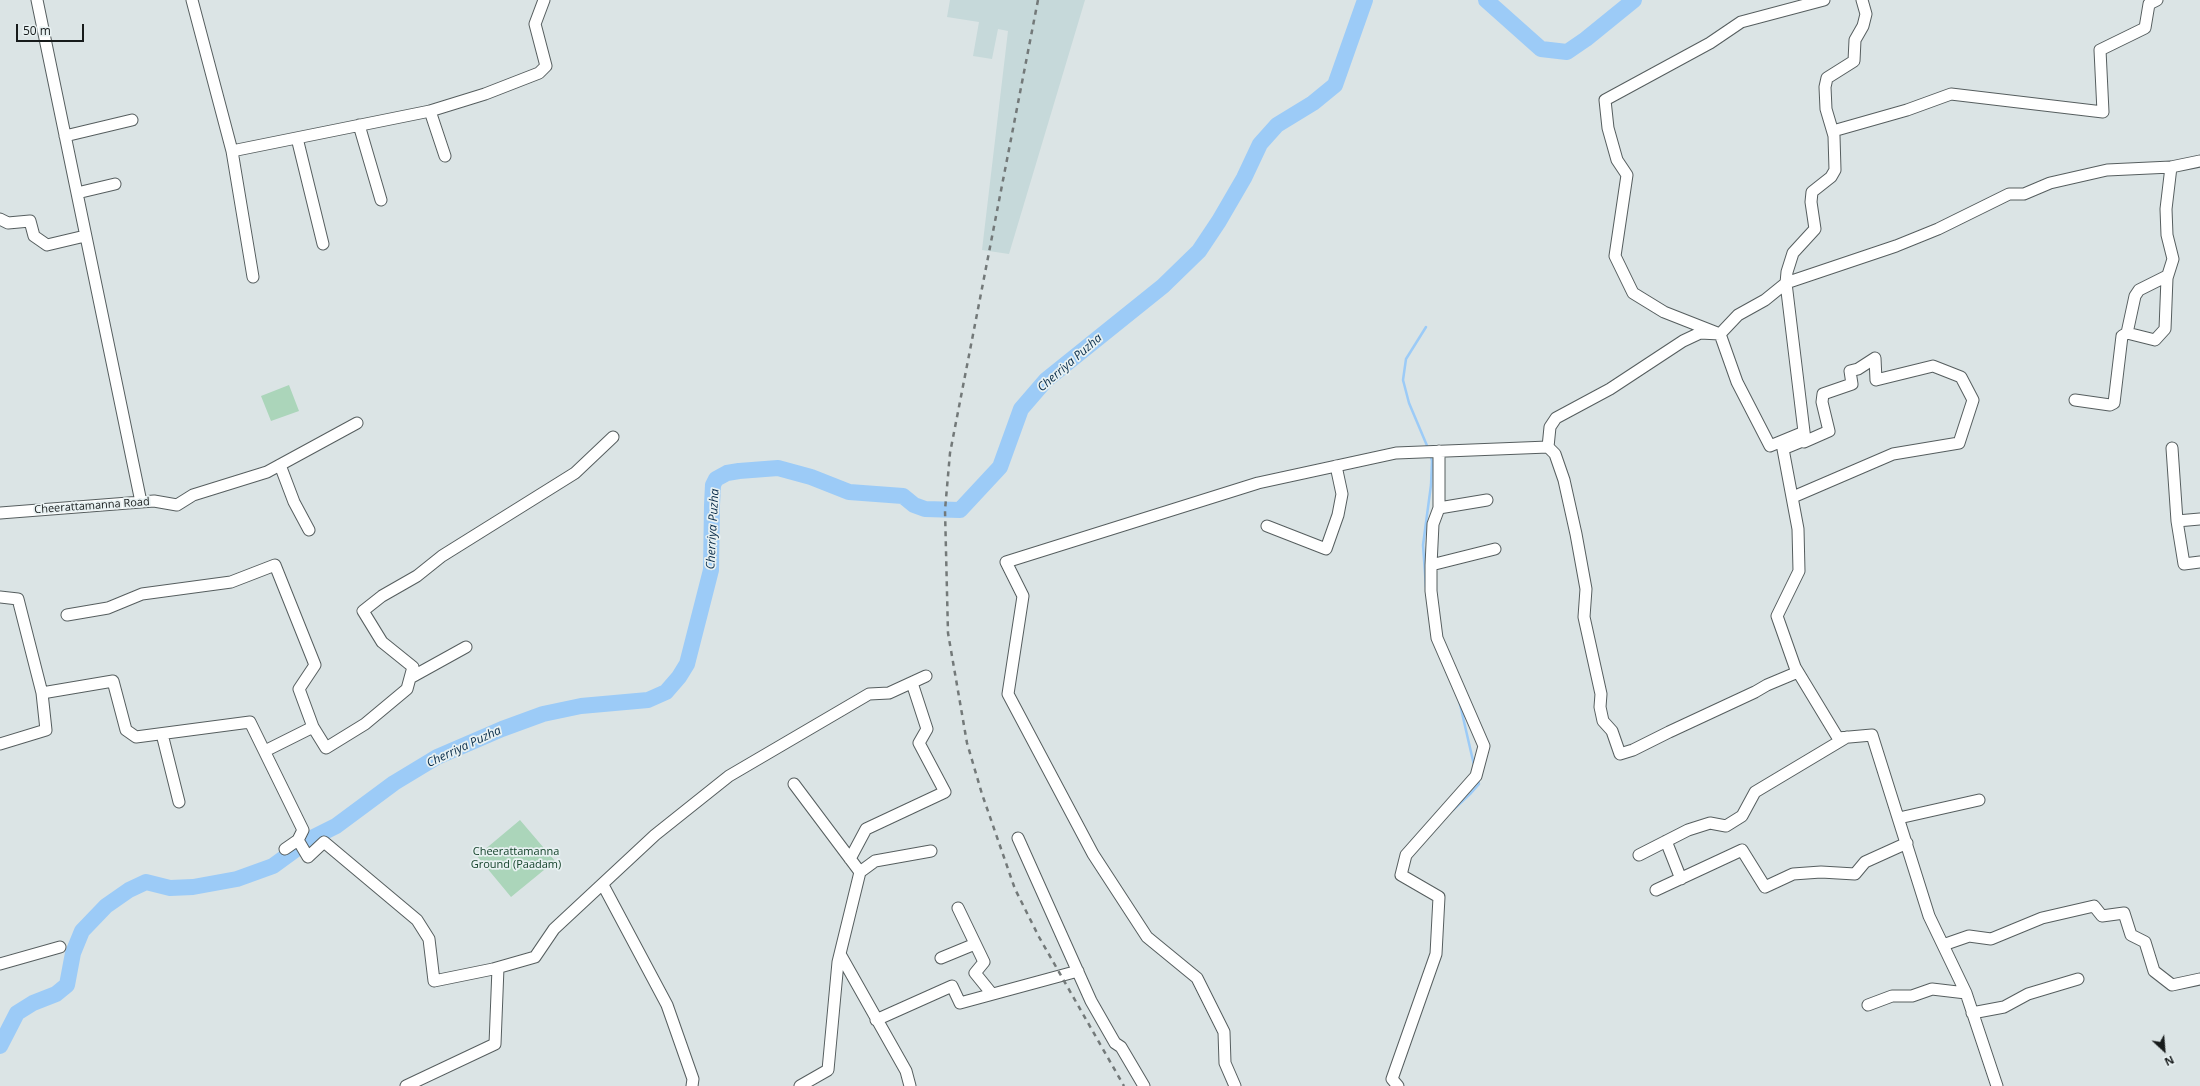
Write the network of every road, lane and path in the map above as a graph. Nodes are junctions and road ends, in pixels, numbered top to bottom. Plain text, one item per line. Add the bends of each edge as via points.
1 (37, 0) edge
2 (192, 0) edge
3 (544, 0) edge
4 (1824, 0) edge
5 (1862, 0) edge
6 (2157, 0) edge
7 (430, 111) junction
8 (132, 120) dead end
9 (359, 125) junction
10 (1833, 131) junction
11 (65, 136) junction
12 (297, 138) junction
13 (232, 151) junction
14 (445, 156) dead end
15 (2200, 161) edge
16 (2171, 167) junction
17 (115, 184) dead end
18 (76, 193) junction
19 (381, 200) dead end
20 (0, 219) edge
21 (85, 236) junction
22 (323, 244) dead end
23 (2167, 276) junction
24 (253, 277) dead end
25 (1786, 283) junction
26 (2127, 333) junction
27 (1720, 334) junction
28 (2075, 400) dead end
29 (357, 423) dead end
30 (614, 437) dead end
31 (1804, 437) junction
32 (1548, 447) junction
33 (2172, 448) dead end
34 (1439, 451) junction
35 (280, 465) junction
36 (1336, 466) junction
37 (1793, 497) junction
38 (1487, 500) dead end
39 (141, 502) junction
40 (1439, 508) junction
41 (0, 513) edge
42 (2200, 519) edge
43 (2177, 521) junction
44 (1267, 526) dead end
45 (309, 530) dead end
46 (1495, 549) dead end
47 (2200, 562) edge
48 (1431, 565) junction
49 (0, 597) edge
50 (67, 615) dead end
51 (466, 648) dead end
52 (1798, 672) junction
53 (926, 676) dead end
54 (410, 678) junction
55 (912, 683) junction
56 (42, 693) junction
57 (313, 727) junction
58 (162, 734) junction
59 (1847, 737) junction
60 (0, 744) edge
61 (265, 751) junction
62 (794, 784) dead end
63 (1979, 800) dead end
64 (179, 802) dead end
65 (1899, 818) junction
66 (1018, 838) dead end
67 (298, 840) junction
68 (1666, 841) junction
69 (1907, 843) junction
70 (285, 849) dead end
71 (931, 851) dead end
72 (1639, 855) dead end
73 (850, 859) junction
74 (860, 872) junction
75 (1681, 879) junction
76 (602, 885) junction
77 (1656, 890) dead end
78 (958, 908) dead end
79 (975, 944) junction
80 (1943, 945) junction
81 (60, 947) dead end
82 (840, 954) junction
83 (941, 958) dead end
84 (0, 964) edge
85 (498, 968) junction
86 (1078, 971) junction
87 (2078, 979) dead end
88 (2200, 979) edge
89 (1966, 993) junction
90 (992, 994) junction
91 (1868, 1005) dead end
92 (1972, 1013) junction
93 (876, 1020) junction
94 (406, 1086) edge
95 (692, 1086) edge
96 (800, 1086) edge
97 (910, 1086) edge
98 (1144, 1086) edge
99 (1235, 1086) edge
100 (1398, 1086) edge
101 (1997, 1086) edge

1 - 11 street
2 - 13 street
3 - 7 street via 535,24 546,66 543,70 485,94
4 - 27 street via 1741,22 1710,43 1605,100 1608,128 1617,160 1627,175 1615,256 1633,294 1664,312
5 - 10 street via 1866,14 1855,40 1854,61 1827,78 1825,87 1826,109
6 - 10 street via 2149,4 2145,28 2100,50 2103,112 1952,94 1908,110
7 - 9 street
7 - 14 street
8 - 11 street
9 - 12 street
9 - 19 street
10 - 25 street via 1835,170 1831,177 1812,192 1815,230 1793,253
11 - 18 street
12 - 13 street
12 - 22 street
13 - 24 street
15 - 16 street
16 - 23 street via 2166,209 2167,235 2173,259
16 - 25 street via 2107,170 2050,183 2024,194 2009,194 1917,238
17 - 18 street
18 - 21 street
20 - 21 street via 8,224 30,221 34,236 47,246
21 - 39 street
23 - 26 street via 2139,290 2134,296
23 - 26 street via 2165,329 2155,340
25 - 27 street via 1765,300 1738,315
25 - 31 street
26 - 28 street via 2122,336 2114,403
27 - 31 street via 1737,382 1770,446
27 - 32 street via 1700,333 1683,341 1610,389 1556,418 1550,427
29 - 35 street, Cheerattamanna Road
30 - 54 street via 575,473 442,556 363,611 382,642 413,667
31 - 37 street via 1783,449
31 - 37 street via 1829,431 1822,402 1823,394 1852,384 1850,371 1875,358 1876,380 1932,366 1961,377 1973,400 1959,443 1893,454
32 - 34 street
32 - 52 street via 1555,454 1564,480 1577,539 1586,589 1584,617 1601,694 1600,708 1603,721 1612,731 1620,754
33 - 43 street
34 - 36 street via 1396,453
34 - 40 street
35 - 39 street, Cheerattamanna Road via 267,472 193,495 177,505 154,501
35 - 45 street via 294,502
36 - 44 street via 1342,494 1338,515 1326,549
36 - 99 street via 1258,483 1006,562 1023,596 1008,694 1093,854 1147,937 1198,978 1224,1032 1225,1062
37 - 52 street via 1798,528 1799,571 1777,616
38 - 40 street
39 - 41 street, Cheerattamanna Road
40 - 48 street via 1434,524
42 - 43 street
43 - 47 street via 2184,564
46 - 48 street
48 - 100 street via 1431,591 1437,638 1484,746 1476,776 1406,855 1401,875 1439,897 1436,954 1392,1079
49 - 56 street via 18,599
50 - 57 street via 108,608 142,594 231,582 275,565 315,665 299,689
51 - 54 street
52 - 59 street via 1838,738
53 - 55 street
54 - 57 street via 407,689 365,724 326,748
55 - 73 street via 927,728 919,743 945,792 866,829
55 - 76 street via 890,693 869,694 729,776 655,835
56 - 58 street via 113,681 126,730 136,737
56 - 60 street via 46,730
57 - 61 street
58 - 61 street via 250,722
58 - 64 street
59 - 65 street via 1872,735
59 - 68 street via 1754,792 1742,816 1726,826 1710,823
61 - 67 street via 303,830
62 - 73 street
63 - 65 street
65 - 69 street
66 - 86 street
67 - 70 street
67 - 85 street via 308,857 324,842 417,920 429,939 434,981
68 - 72 street
68 - 75 street
69 - 75 street via 1865,862 1855,874 1793,874 1765,887 1742,850
69 - 80 street via 1929,916
71 - 74 street via 876,861
73 - 74 street
74 - 82 street
75 - 77 street
76 - 85 street via 554,929 535,957
76 - 95 street via 667,1005 693,1079
78 - 79 street
79 - 83 street
79 - 90 street via 984,962 975,974
80 - 88 street via 1969,936 1991,939 2042,918 2094,906 2102,916 2124,913 2131,935 2145,942 2154,971 2172,985
80 - 89 street
81 - 84 street
82 - 93 street
82 - 96 street via 828,1070
85 - 94 street via 495,1044
86 - 90 street
86 - 98 street via 1091,1001
87 - 92 street via 2028,994 2004,1007
89 - 91 street via 1932,989 1912,996 1892,996
89 - 92 street
90 - 93 street via 960,1003 952,986
92 - 101 street
93 - 97 street via 906,1071

